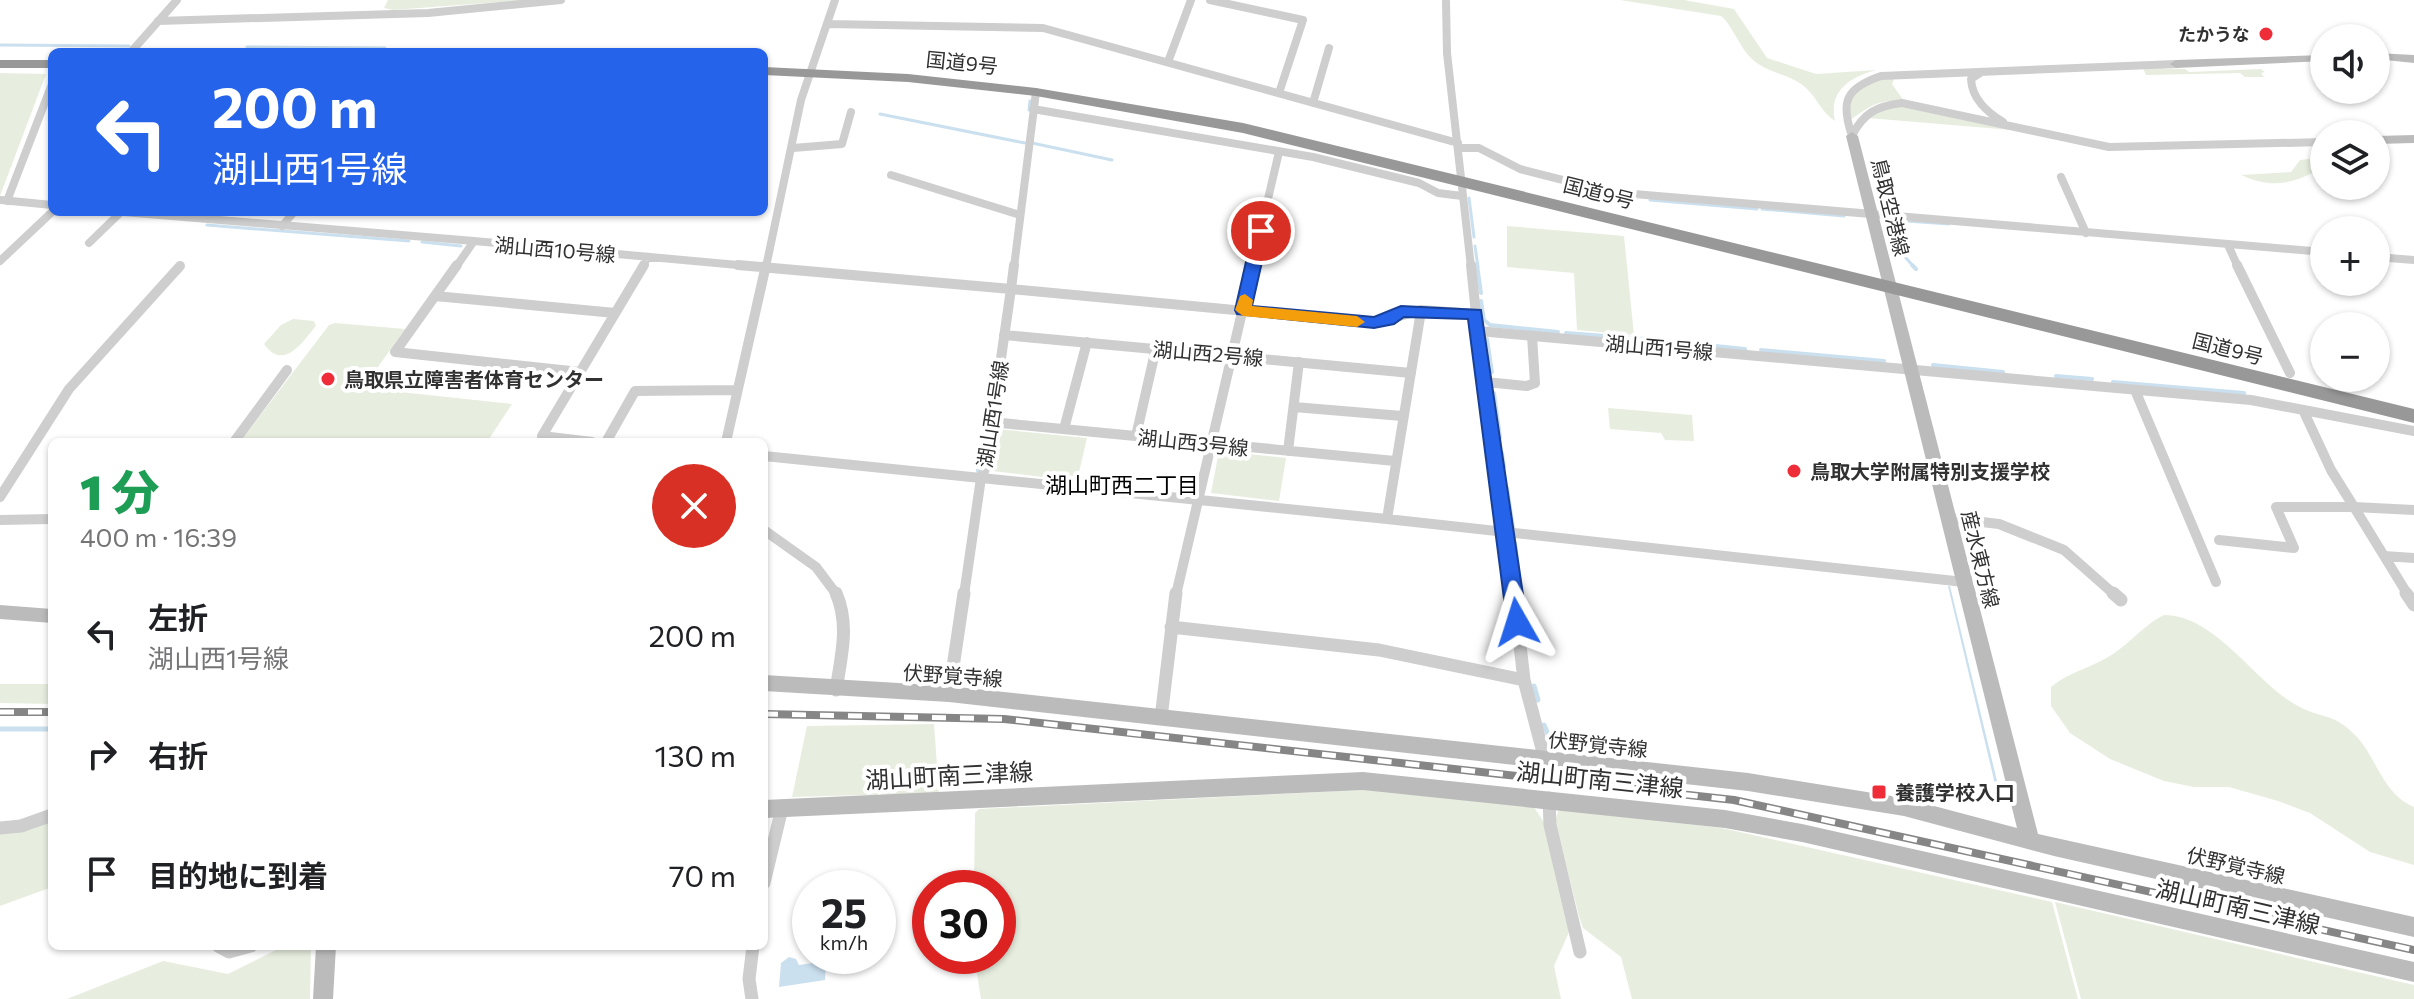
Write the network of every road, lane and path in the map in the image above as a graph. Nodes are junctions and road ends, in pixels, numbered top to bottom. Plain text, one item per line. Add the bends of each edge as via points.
1 (177, 0) edge
2 (561, 0) edge
3 (835, 0) edge
4 (1191, 0) edge
5 (1210, 0) edge
6 (1446, 2) dead end
7 (158, 21) junction
8 (829, 24) junction
9 (134, 48) edge
10 (1329, 48) dead end
11 (0, 54) edge
12 (48, 54) edge
13 (2390, 56) edge
14 (2414, 56) edge
15 (2310, 59) edge
16 (768, 62) edge
17 (1168, 62) junction
18 (0, 64) edge
19 (48, 64) edge
20 (2176, 64) joint
21 (814, 68) junction
22 (768, 71) edge
23 (1988, 71) junction
24 (1959, 72) junction
25 (1971, 88) junction
26 (48, 93) edge
27 (1279, 93) junction
28 (1034, 101) junction
29 (1313, 103) junction
30 (851, 112) dead end
31 (2014, 128) junction
32 (1852, 136) junction
33 (2414, 139) edge
34 (1259, 140) junction
35 (2390, 140) edge
36 (2310, 142) edge
37 (1458, 146) junction
38 (793, 148) junction
39 (1279, 152) junction
40 (891, 175) dead end
41 (2061, 177) dead end
42 (1460, 181) junction
43 (3, 200) edge
44 (48, 205) edge
45 (1020, 215) junction
46 (1874, 215) junction
47 (48, 216) edge
48 (118, 216) edge
49 (181, 216) edge
50 (291, 216) edge
51 (282, 226) junction
52 (2086, 233) junction
53 (474, 241) junction
54 (89, 243) dead end
55 (2228, 245) junction
56 (2310, 251) edge
57 (648, 257) junction
58 (2390, 258) edge
59 (2414, 260) edge
60 (0, 261) edge
61 (180, 266) dead end
62 (765, 267) junction
63 (1890, 281) junction
64 (1011, 289) junction
65 (435, 296) junction
66 (1243, 310) junction
67 (1421, 311) junction
68 (615, 313) junction
69 (1476, 314) junction
70 (1478, 331) junction
71 (1004, 335) junction
72 (1532, 336) junction
73 (1087, 342) junction
74 (1156, 348) junction
75 (1234, 355) junction
76 (1299, 362) junction
77 (1912, 368) junction
78 (287, 370) dead end
79 (580, 372) junction
80 (1411, 373) junction
81 (2290, 373) junction
82 (1486, 382) junction
83 (737, 390) junction
84 (2135, 390) junction
85 (2414, 402) edge
86 (1294, 407) junction
87 (2303, 410) junction
88 (1402, 416) junction
89 (2414, 416) edge
90 (991, 422) junction
91 (1064, 429) junction
92 (2414, 431) edge
93 (1136, 436) junction
94 (237, 438) edge
95 (559, 438) edge
96 (608, 438) edge
97 (727, 438) edge
98 (1211, 444) junction
99 (1288, 451) junction
100 (768, 456) edge
101 (1395, 461) junction
102 (981, 478) junction
103 (0, 497) edge
104 (1200, 498) junction
105 (2354, 507) junction
106 (2414, 510) edge
107 (1948, 518) junction
108 (48, 519) edge
109 (1387, 519) junction
110 (2, 523) edge
111 (768, 533) edge
112 (1507, 535) junction
113 (2219, 540) dead end
114 (2384, 556) junction
115 (2414, 558) edge
116 (1964, 582) junction
117 (2216, 582) dead end
118 (2121, 600) dead end
119 (2414, 605) edge
120 (0, 612) edge
121 (48, 616) edge
122 (1171, 627) junction
123 (1524, 680) junction
124 (768, 683) edge
125 (836, 690) junction
126 (949, 694) junction
127 (1161, 718) junction
128 (1545, 760) junction
129 (1549, 798) junction
130 (773, 808) edge
131 (48, 816) edge
132 (0, 828) edge
133 (2030, 840) junction
134 (768, 850) edge
135 (2414, 927) edge
136 (326, 950) edge
137 (753, 950) edge
138 (1580, 952) dead end
139 (2414, 972) edge
140 (323, 999) edge
141 (752, 999) edge

1 - 7 street
2 - 7 street via 428,13 372,9
3 - 8 street
4 - 17 street
5 - 27 street via 1303,20
6 - 37 street
7 - 9 street
8 - 17 street via 1028,26
8 - 21 street
10 - 29 street
11 - 12 highway
13 - 14 street
15 - 20 street
16 - 21 highway, 国道9号
17 - 27 street
18 - 19 highway
20 - 23 street
21 - 22 highway, 国道9号
21 - 28 highway, 国道9号 via 908,78
21 - 38 street via 801,100
21 - 42 highway, 国道9号 via 975,76 1124,96 1203,110
23 - 24 street
23 - 25 street via 1972,76
24 - 25 street
24 - 32 street via 1887,75 1860,84 1845,103
25 - 31 street via 1995,117
26 - 43 street
27 - 29 street
28 - 34 highway, 国道9号
28 - 45 street, 湖山西1号線
29 - 37 street
30 - 38 street via 842,144
31 - 32 street via 1926,106 1896,104 1866,112
31 - 36 street via 2114,148
32 - 46 street, 鳥取空港線
33 - 35 street
34 - 39 street
34 - 42 highway, 国道9号
37 - 42 street
37 - 46 street via 1479,148 1520,169 1610,192
38 - 62 street
39 - 42 street via 1419,183 1438,193
39 - 66 street
40 - 45 street
41 - 52 street
42 - 63 highway, 国道9号
42 - 69 street
43 - 44 street
45 - 64 street, 湖山西1号線
46 - 52 street
46 - 63 street, 鳥取空港線
47 - 60 street
48 - 54 street
49 - 51 street
50 - 51 street
51 - 53 street
52 - 55 street
53 - 57 street, 湖山西10号線
53 - 65 street, 湖山西10号線
55 - 56 street
55 - 81 street
57 - 62 street, 湖山西10号線
57 - 68 street
58 - 59 street
61 - 103 street via 69,389
62 - 64 street, 湖山西10号線
62 - 83 street
63 - 77 street, 産水東方線
63 - 81 highway, 国道9号
63 - 89 highway, 国道9号
64 - 66 street
64 - 71 street, 湖山西1号線
65 - 68 street
65 - 79 street, 湖山西10号線 via 395,352
66 - 67 street via 1374,323
66 - 75 street
67 - 69 street
67 - 80 street
68 - 79 street
69 - 70 street
70 - 72 street, 湖山西1号線
70 - 82 street
71 - 73 street, 湖山西2号線
71 - 90 street, 湖山西1号線
72 - 77 street, 湖山西1号線
72 - 82 street via 1535,383
73 - 74 street, 湖山西2号線
73 - 91 street
74 - 75 street, 湖山西2号線
74 - 93 street
75 - 76 street, 湖山西2号線
75 - 98 street
76 - 80 street, 湖山西2号線
76 - 86 street
77 - 84 street, 湖山西1号線
77 - 107 street, 産水東方線
78 - 94 street
79 - 95 street via 542,436
80 - 88 street
81 - 85 highway, 国道9号
82 - 112 street
83 - 96 street via 635,391
83 - 97 street
84 - 87 street, 湖山西1号線
84 - 117 street
86 - 88 street
86 - 99 street
87 - 92 street, 湖山西1号線
87 - 105 street
88 - 101 street
90 - 91 street, 湖山西3号線
90 - 102 street, 湖山西1号線
91 - 93 street, 湖山西3号線
93 - 98 street, 湖山西3号線
98 - 99 street, 湖山西3号線
98 - 104 street
99 - 101 street, 湖山西3号線
100 - 102 street
101 - 109 street
102 - 104 street, 湖山西1号線
102 - 126 street
104 - 109 street, 湖山西1号線
104 - 122 street
105 - 106 street
105 - 113 street via 2276,507 2294,548
105 - 114 street
107 - 116 street, 産水東方線
107 - 118 street via 1999,524 2064,550
108 - 110 street
109 - 112 street, 湖山西1号線
111 - 125 street via 811,562 840,596 844,620
112 - 116 street, 湖山西1号線
112 - 123 street
114 - 115 street
114 - 119 street
116 - 133 street, 産水東方線
120 - 121 street
122 - 123 street via 1379,650
122 - 127 street
123 - 128 street
124 - 125 street, 伏野覚寺線
125 - 126 street, 伏野覚寺線
126 - 127 street, 伏野覚寺線
127 - 128 street, 伏野覚寺線
128 - 133 street, 伏野覚寺線 via 1889,804
129 - 130 street, 湖山町南三津線 via 1363,781
129 - 138 street via 1550,825
129 - 139 street, 湖山町南三津線 via 1802,833
130 - 134 street
131 - 132 street
133 - 135 street, 伏野覚寺線
136 - 140 street
137 - 141 street

